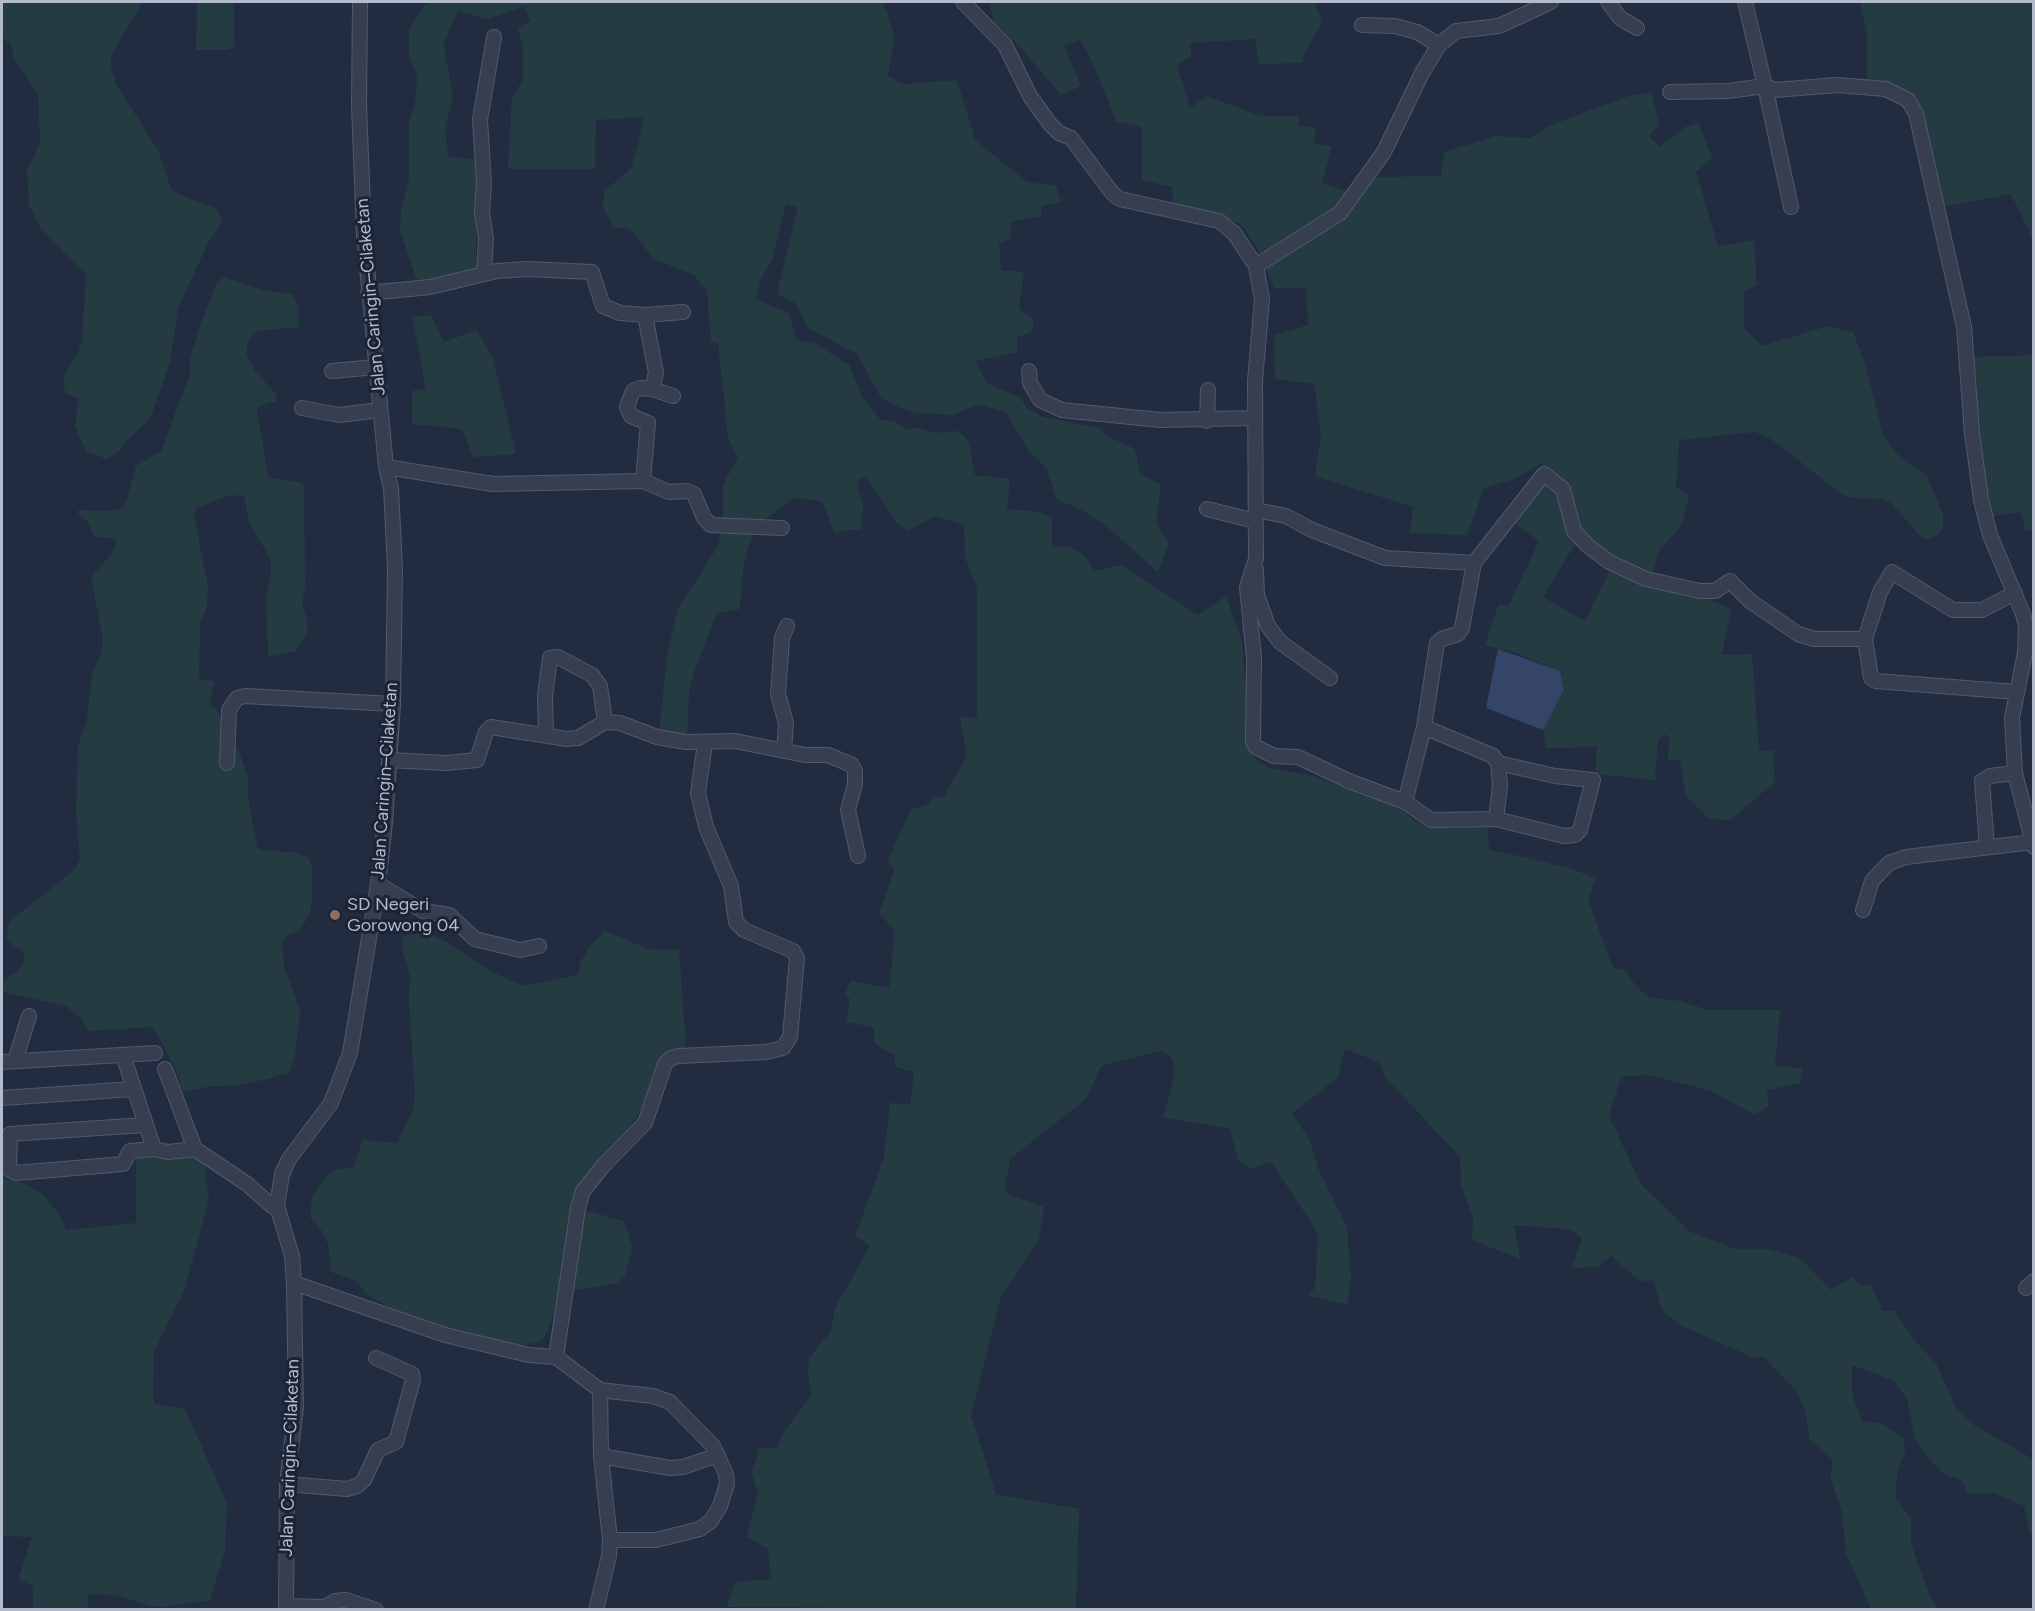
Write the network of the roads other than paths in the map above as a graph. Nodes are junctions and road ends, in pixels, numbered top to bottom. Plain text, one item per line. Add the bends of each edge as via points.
1 (360, 2) edge
2 (963, 2) edge
3 (1551, 2) edge
4 (1608, 2) edge
5 (1745, 2) edge
6 (1362, 25) dead end
7 (1637, 27) dead end
8 (494, 38) dead end
9 (1439, 45) junction
10 (1765, 86) junction
11 (1670, 92) dead end
12 (1791, 207) dead end
13 (1256, 266) junction
14 (484, 272) junction
15 (368, 293) junction
16 (683, 312) dead end
17 (645, 315) junction
18 (376, 367) junction
19 (332, 371) dead end
20 (1029, 371) dead end
21 (652, 389) junction
22 (1208, 390) dead end
23 (673, 396) dead end
24 (302, 408) dead end
25 (380, 410) junction
26 (1254, 418) junction
27 (1207, 421) junction
28 (386, 467) junction
29 (644, 481) junction
30 (1207, 509) dead end
31 (1255, 515) junction
32 (782, 528) dead end
33 (1256, 559) junction
34 (1474, 563) junction
35 (2015, 592) junction
36 (788, 626) dead end
37 (1865, 639) junction
38 (1330, 678) dead end
39 (2016, 692) junction
40 (393, 704) junction
41 (605, 722) junction
42 (1424, 726) junction
43 (546, 735) junction
44 (705, 742) junction
45 (784, 751) junction
46 (389, 760) junction
47 (227, 763) dead end
48 (1498, 763) junction
49 (2015, 773) junction
50 (1405, 802) junction
51 (1496, 819) junction
52 (2033, 844) edge
53 (1987, 847) junction
54 (858, 856) dead end
55 (378, 885) junction
56 (1863, 910) dead end
57 (539, 946) dead end
58 (29, 1016) dead end
59 (155, 1053) dead end
60 (123, 1055) junction
61 (8, 1061) edge
62 (165, 1069) dead end
63 (133, 1089) junction
64 (2, 1098) edge
65 (144, 1125) junction
66 (154, 1149) junction
67 (195, 1149) junction
68 (272, 1206) dead end
69 (294, 1283) junction
70 (556, 1357) junction
71 (376, 1358) dead end
72 (600, 1390) junction
73 (718, 1455) junction
74 (601, 1456) junction
75 (288, 1484) junction
76 (610, 1540) junction
77 (286, 1608) edge
78 (376, 1610) edge
79 (596, 1610) edge

1 - 15 street, Jalan Caringin–Cilaketan via 359,116
2 - 13 street via 1001,40 1030,96 1055,128 1071,138 1113,194 1120,199 1219,221 1233,233
3 - 9 street via 1499,26 1456,31
4 - 7 street via 1620,18
5 - 10 street
6 - 9 street via 1406,29
8 - 14 street via 480,120
9 - 13 street via 1384,152 1340,213
10 - 11 street
10 - 12 street
10 - 35 street via 1775,90 1837,85 1886,89 1908,100 1916,114 1964,327 1981,500 1990,535
13 - 26 street via 1262,299
14 - 15 street via 430,287
14 - 17 street via 592,272 603,306 620,313
15 - 18 street, Jalan Caringin–Cilaketan
16 - 17 street
17 - 21 street via 656,373
18 - 19 street
18 - 25 street, Jalan Caringin–Cilaketan
20 - 27 street via 1030,383 1040,400 1062,410
21 - 23 street
21 - 29 street via 633,391 627,407 631,416 648,423
22 - 27 street
24 - 25 street via 339,415
25 - 28 street, Jalan Caringin–Cilaketan
26 - 27 street
26 - 31 street
28 - 29 street via 493,484
28 - 40 street, Jalan Caringin–Cilaketan via 392,488 395,568
29 - 32 street via 669,492 694,494 711,525
30 - 31 street
31 - 33 street
31 - 34 street via 1287,516 1384,558
33 - 38 street via 1257,595 1268,626 1280,642
33 - 50 street via 1247,587 1254,658 1256,747 1274,756 1298,757
34 - 37 street via 1544,474 1563,489 1574,531 1609,562 1646,579 1700,591 1715,591 1730,581 1750,601 1798,634 1814,639
34 - 42 street via 1462,628 1437,644
35 - 37 street via 1982,610 1953,610 1892,572 1880,592
35 - 39 street via 2026,626 2025,653
36 - 45 street via 782,638 778,694 786,723
37 - 39 street via 1871,678 1876,681
39 - 49 street via 2012,718
40 - 46 street, Jalan Caringin–Cilaketan
40 - 47 street via 237,698 229,710
41 - 43 street via 578,738
41 - 43 street via 600,686 592,675 558,657 550,658 545,696
41 - 44 street via 620,723 657,737
42 - 48 street via 1493,756
42 - 50 street
43 - 46 street via 491,727 477,760
44 - 45 street via 735,741
44 - 70 street via 698,793 706,827 731,886 736,922 744,930 793,951 797,958 790,1036 783,1048 766,1052 679,1056 665,1064 645,1123 583,1191
45 - 54 street via 828,755 852,765 855,784 848,810
46 - 55 street, Jalan Caringin–Cilaketan
48 - 51 street
48 - 51 street via 1593,780 1580,830 1575,835 1564,836
49 - 52 street
49 - 53 street via 1982,781
50 - 51 street via 1431,820
52 - 53 street
53 - 56 street via 1906,857 1888,863 1872,881
55 - 57 street via 423,911 444,912 475,939 520,950
55 - 69 street, Jalan Caringin–Cilaketan via 347,1063 331,1103 295,1149 282,1174 277,1206 292,1256
58 - 61 street
59 - 60 street
60 - 61 street
60 - 63 street
62 - 67 street
63 - 64 street
63 - 65 street
65 - 66 street
65 - 66 street via 10,1134 9,1169 16,1173 123,1164 130,1150
66 - 67 street
67 - 68 street
69 - 70 street via 445,1335 529,1355
69 - 75 street, Jalan Caringin–Cilaketan via 296,1407
70 - 72 street
71 - 75 street via 412,1374 396,1442 378,1449 364,1480 357,1486 347,1489
72 - 73 street via 653,1396 670,1402
72 - 74 street
73 - 74 street via 670,1468
73 - 76 street via 727,1484 711,1521 700,1529 656,1540
74 - 76 street
75 - 77 street, Jalan Caringin–Cilaketan
76 - 79 street
77 - 78 street via 325,1606 346,1600

